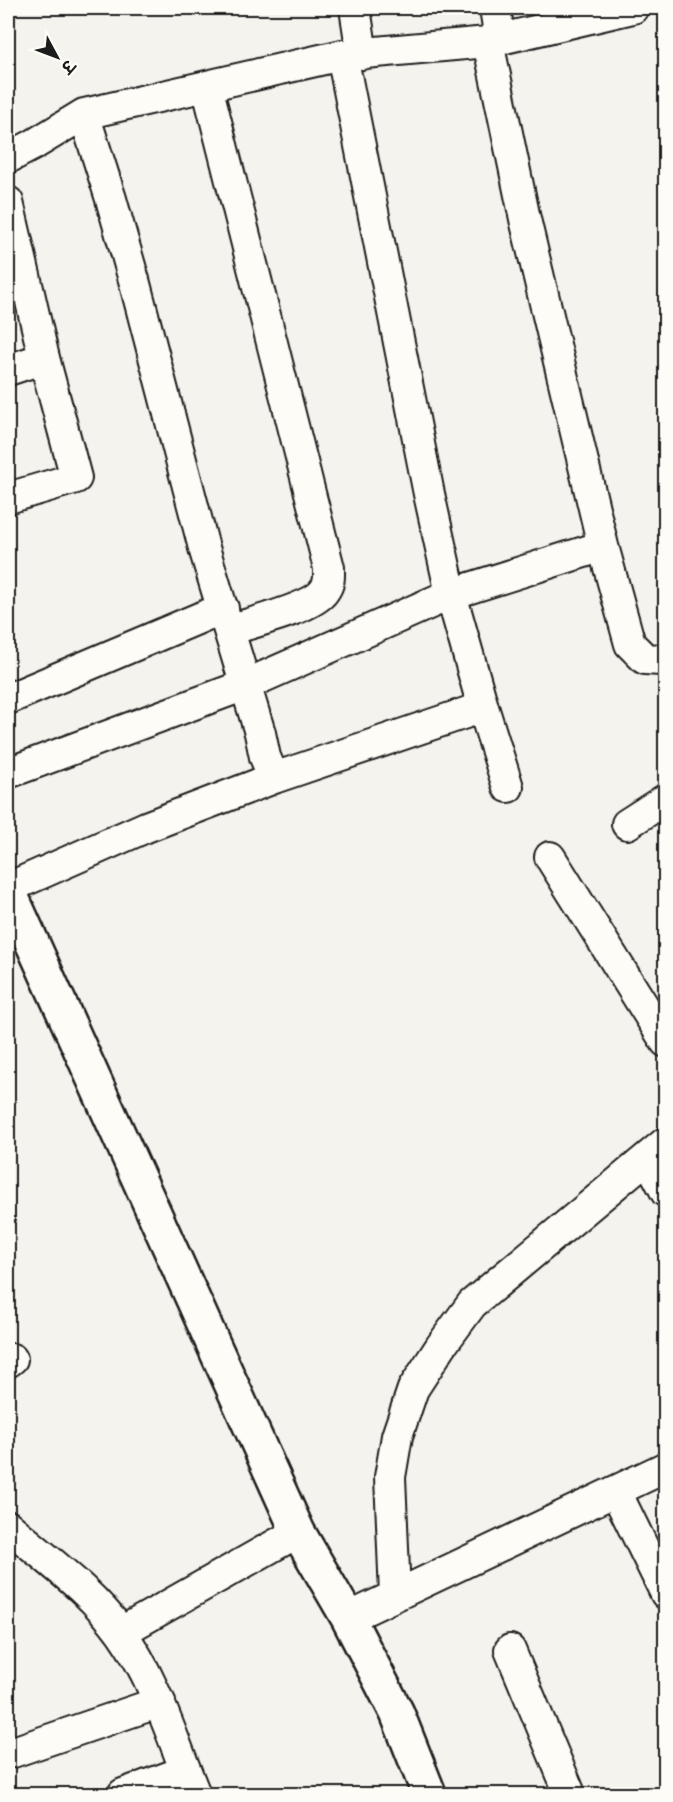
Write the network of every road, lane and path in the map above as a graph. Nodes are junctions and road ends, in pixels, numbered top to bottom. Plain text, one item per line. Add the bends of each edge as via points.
1 (355, 8) edge
2 (495, 8) edge
3 (620, 9) edge
4 (494, 41) junction
5 (352, 54) junction
6 (207, 86) junction
7 (84, 114) junction
8 (8, 158) edge
9 (8, 202) edge
10 (44, 358) junction
11 (8, 370) edge
12 (8, 498) edge
13 (603, 546) junction
14 (451, 594) junction
15 (226, 619) junction
16 (666, 658) edge
17 (245, 685) junction
18 (8, 699) edge
19 (483, 707) junction
20 (8, 773) edge
21 (273, 778) junction
22 (508, 787) dead end
23 (666, 799) edge
24 (627, 824) dead end
25 (550, 857) dead end
26 (8, 889) edge
27 (666, 1042) edge
28 (657, 1150) edge
29 (666, 1192) edge
30 (666, 1467) edge
31 (616, 1492) junction
32 (8, 1526) edge
33 (298, 1532) junction
34 (666, 1594) edge
35 (395, 1595) junction
36 (348, 1618) junction
37 (121, 1632) junction
38 (510, 1650) dead end
39 (160, 1702) junction
40 (14, 1752) dead end
41 (190, 1783) edge
42 (123, 1794) edge
43 (429, 1794) edge
44 (570, 1794) edge

1 - 5 street
2 - 4 street
3 - 4 street
4 - 5 street
4 - 13 street via 525,219
5 - 6 street
5 - 14 street via 427,483
6 - 7 street
6 - 15 street via 330,581 323,593 308,604
7 - 8 street
7 - 15 street via 115,211 186,486
9 - 10 street
10 - 11 street
10 - 12 street via 76,478
13 - 14 street
13 - 16 street via 630,644 645,658
14 - 17 street
14 - 19 street
15 - 17 street
15 - 18 street
17 - 20 street
17 - 21 street
19 - 21 street
19 - 22 street
21 - 26 street via 146,827
23 - 24 street
25 - 27 street
26 - 33 street
28 - 29 street
28 - 35 street via 472,1304 413,1389 397,1436 390,1477
30 - 31 street
31 - 34 street
31 - 35 street
32 - 37 street via 99,1606
33 - 36 street
33 - 37 street
35 - 36 street
36 - 43 street via 397,1713
37 - 39 street
38 - 44 street
39 - 40 street
39 - 41 street
41 - 42 street

